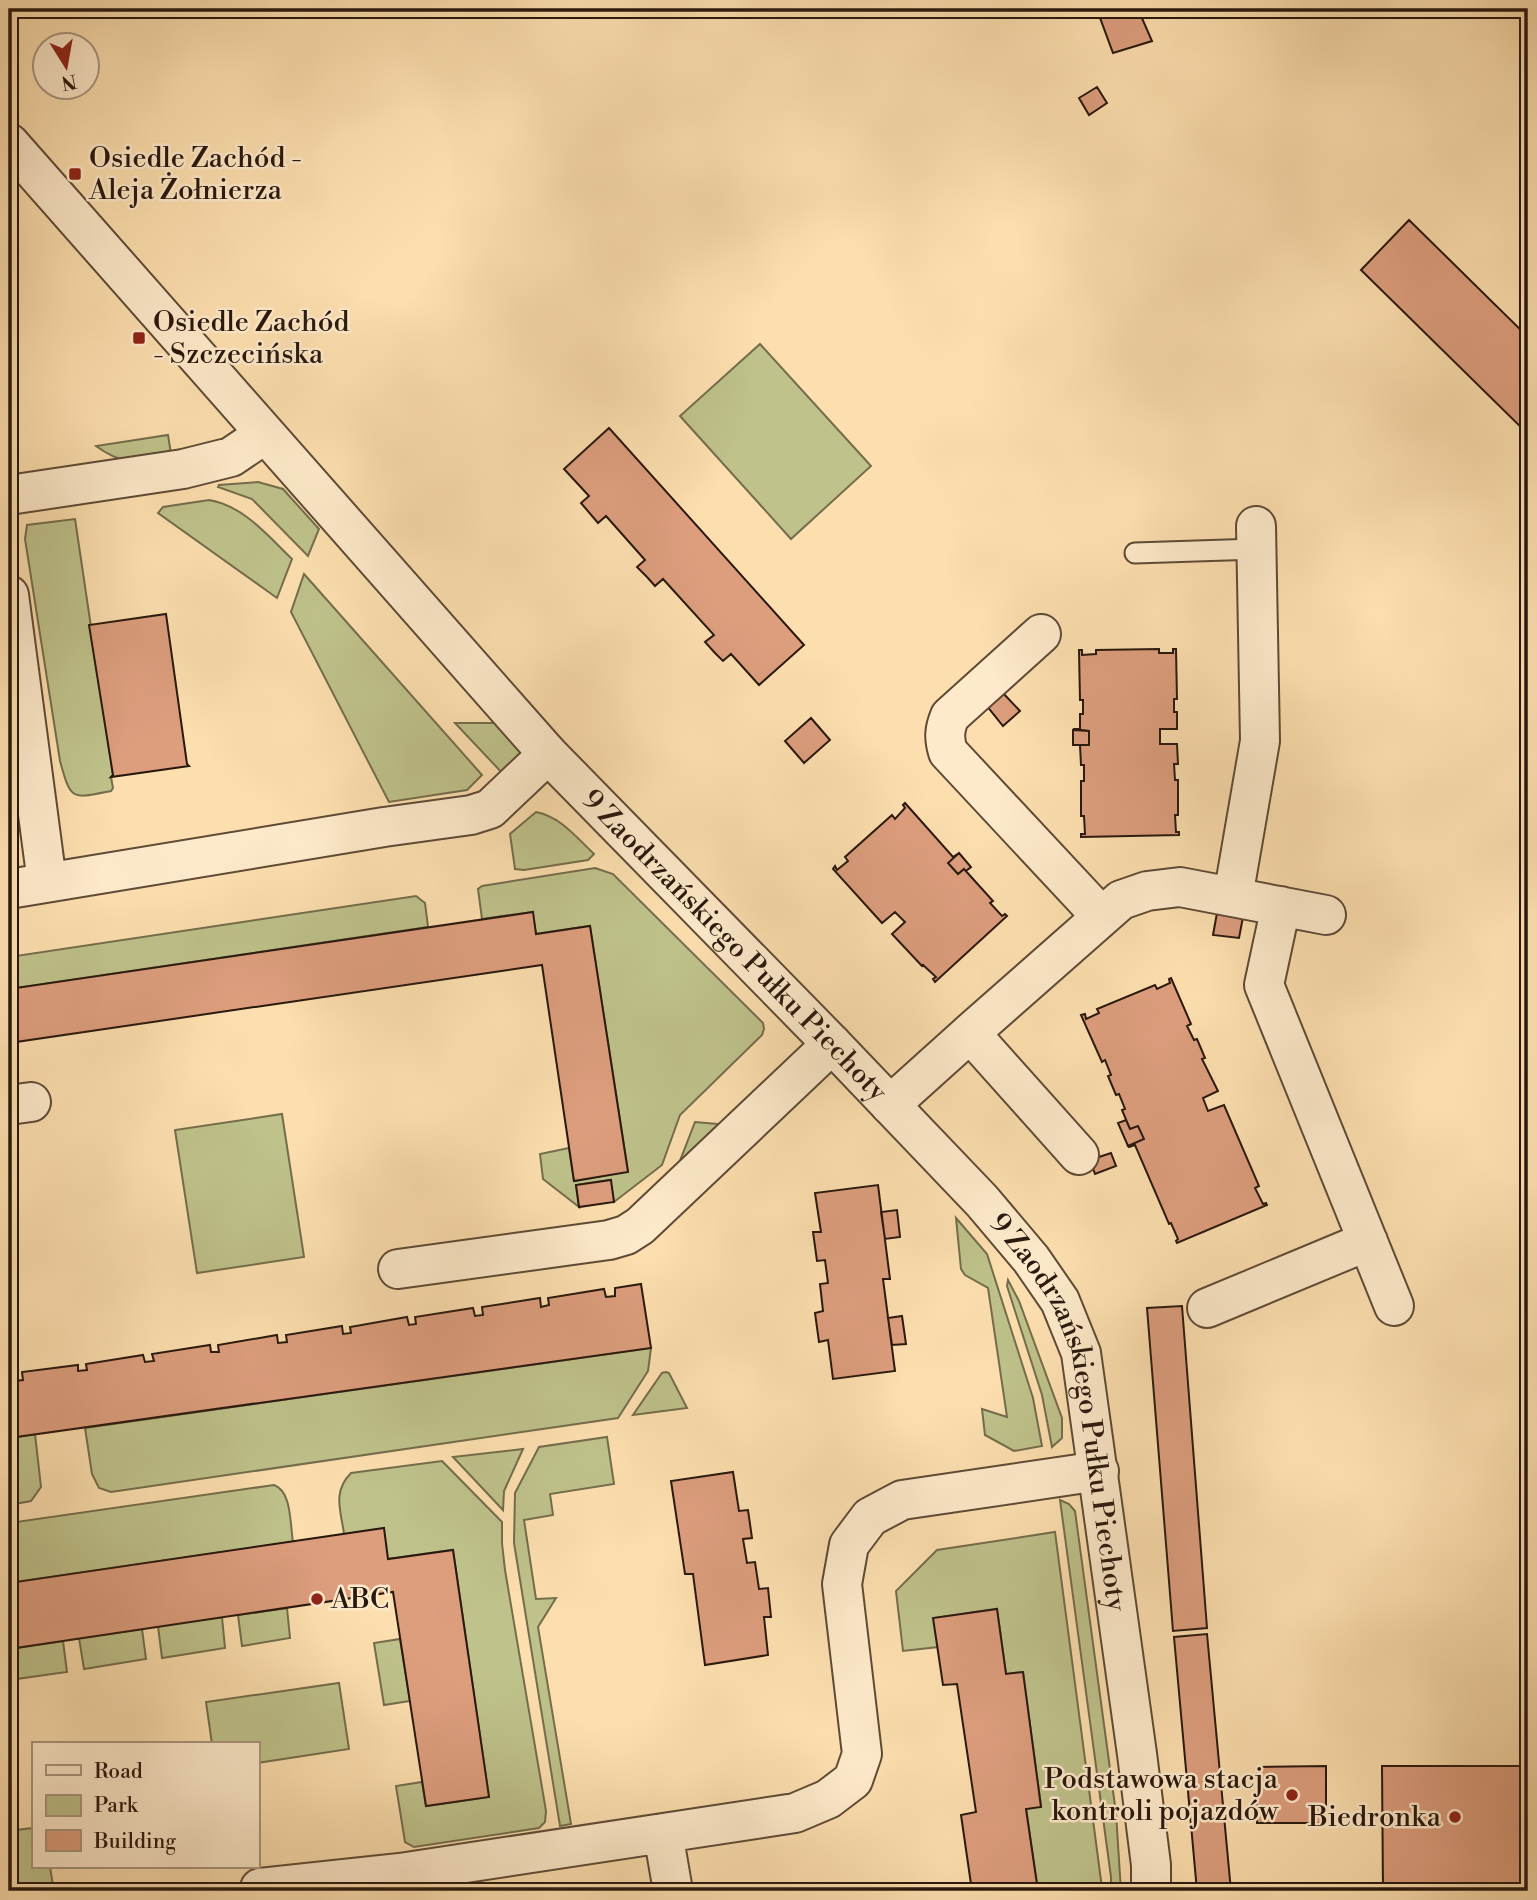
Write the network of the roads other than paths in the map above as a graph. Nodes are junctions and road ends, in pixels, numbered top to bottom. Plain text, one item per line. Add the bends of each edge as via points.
1 (9, 143) edge
2 (265, 433) junction
3 (9, 495) edge
4 (1256, 538) joint
5 (1135, 553) dead end
6 (9, 596) edge
7 (1041, 635) dead end
8 (548, 754) junction
9 (47, 882) junction
10 (9, 889) edge
11 (1233, 897) junction
12 (1281, 906) junction
13 (1325, 915) dead end
14 (1101, 916) junction
15 (970, 1033) junction
16 (832, 1044) junction
17 (890, 1105) junction
18 (1079, 1155) dead end
19 (1368, 1241) junction
20 (398, 1269) dead end
21 (1394, 1306) dead end
22 (1207, 1308) dead end
23 (1099, 1471) junction
24 (663, 1833) junction
25 (260, 1888) dead end
26 (673, 1891) edge
27 (1151, 1891) edge

1 - 2 street, 9 Zaodrzańskiego Pułku Piechoty
2 - 3 street via 231,457 183,469
2 - 8 street, 9 Zaodrzańskiego Pułku Piechoty
4 - 5 lane
4 - 11 street via 1260,741
6 - 9 street
7 - 14 street via 950,716 945,743 948,752
8 - 9 street via 490,809 471,815
8 - 16 street, 9 Zaodrzańskiego Pułku Piechoty
9 - 10 street
11 - 12 street
11 - 14 street via 1180,887 1147,891 1121,900
12 - 13 street
12 - 19 street via 1264,985
14 - 15 street
15 - 17 street
15 - 18 street
16 - 17 street, 9 Zaodrzańskiego Pułku Piechoty
16 - 20 street via 626,1235
17 - 23 street, 9 Zaodrzańskiego Pułku Piechoty via 982,1201 1060,1301 1081,1353
19 - 21 street
19 - 22 street
23 - 24 street via 902,1500 870,1517 849,1545 842,1584 862,1754 853,1780 828,1799 796,1812
23 - 27 street, 9 Zaodrzańskiego Pułku Piechoty
24 - 25 street via 400,1873
24 - 26 street

